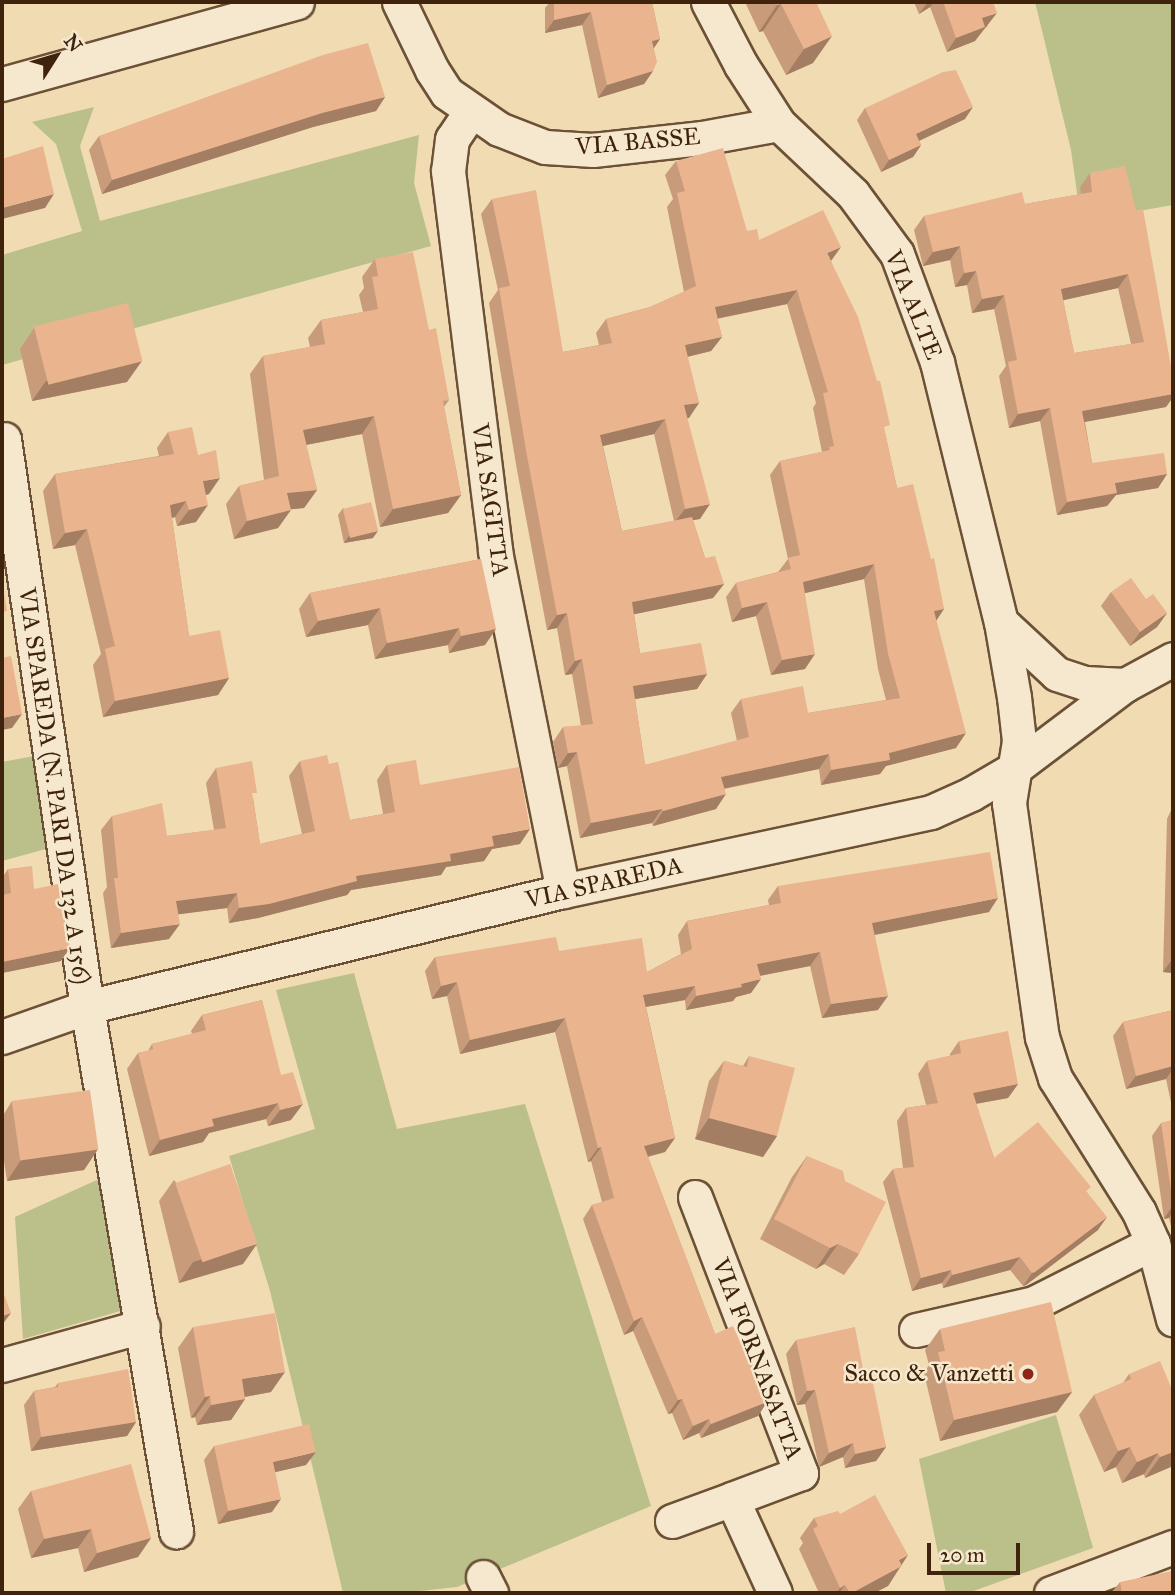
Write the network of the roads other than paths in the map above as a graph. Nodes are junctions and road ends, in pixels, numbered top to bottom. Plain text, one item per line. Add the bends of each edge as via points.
1 (297, 2) edge
2 (399, 2) edge
3 (708, 2) edge
4 (2, 85) edge
5 (471, 111) junction
6 (779, 124) junction
7 (4, 439) dead end
8 (1001, 622) junction
9 (1173, 659) edge
10 (1125, 685) junction
11 (1012, 770) junction
12 (563, 891) junction
13 (87, 1007) junction
14 (2, 1037) edge
15 (695, 1197) dead end
16 (1153, 1242) junction
17 (1173, 1319) edge
18 (143, 1325) junction
19 (916, 1330) dead end
20 (2, 1365) edge
21 (732, 1499) junction
22 (672, 1521) dead end
23 (176, 1531) dead end
24 (1173, 1547) edge
25 (775, 1593) edge
26 (1051, 1593) edge

1 - 4 street
2 - 5 street, VIA BASSE via 447,93
3 - 6 street, VIA ALTE
5 - 6 street, VIA BASSE via 499,129 545,147 593,150
5 - 12 street, VIA SAGITTA via 452,139 448,171 495,551
6 - 8 street, VIA ALTE via 853,194 897,254 937,362
7 - 13 street, VIA SPAREDA (N. PARI DA 132 A 156)
8 - 10 street via 1056,674 1085,683
8 - 11 street, VIA ALTE via 1019,741
9 - 10 street, VIA SPAREDA
10 - 11 street, VIA SPAREDA
11 - 12 street, VIA SPAREDA via 931,811
11 - 16 street, VIA ALTE via 1009,803 1042,1037 1055,1077
12 - 13 street, VIA SPAREDA
13 - 14 street, VIA SPAREDA
13 - 18 street, VIA SPAREDA (N. PARI DA 132 A 156)
15 - 21 street, VIA FORNASATTA via 801,1473
16 - 17 street, VIA ALTE
16 - 19 street via 1034,1303
18 - 20 street
18 - 23 street, VIA SPAREDA (N. PARI DA 132 A 156)
21 - 22 street
21 - 25 street
24 - 26 street

